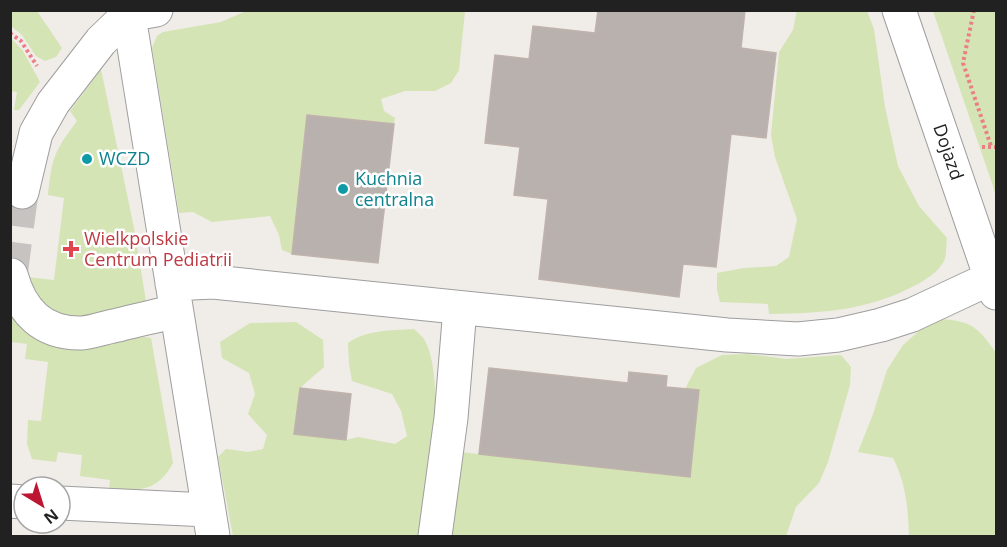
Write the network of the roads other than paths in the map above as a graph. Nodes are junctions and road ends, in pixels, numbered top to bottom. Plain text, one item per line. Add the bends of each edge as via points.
1 (898, 10) edge
2 (138, 12) edge
3 (22, 192) tunnel mouth
4 (11, 275) edge
5 (994, 286) edge
6 (174, 298) junction
7 (460, 308) junction
8 (72, 505) edge
9 (211, 523) edge
10 (435, 537) edge

1 - 5 street, Dojazd
2 - 3 street via 101,40 53,103 36,133
2 - 6 street
4 - 6 street via 16,294 25,307 40,323 62,332 84,333
5 - 7 street via 892,322 838,335 798,339
6 - 7 street via 213,282
6 - 9 street
7 - 10 street
8 - 9 street

